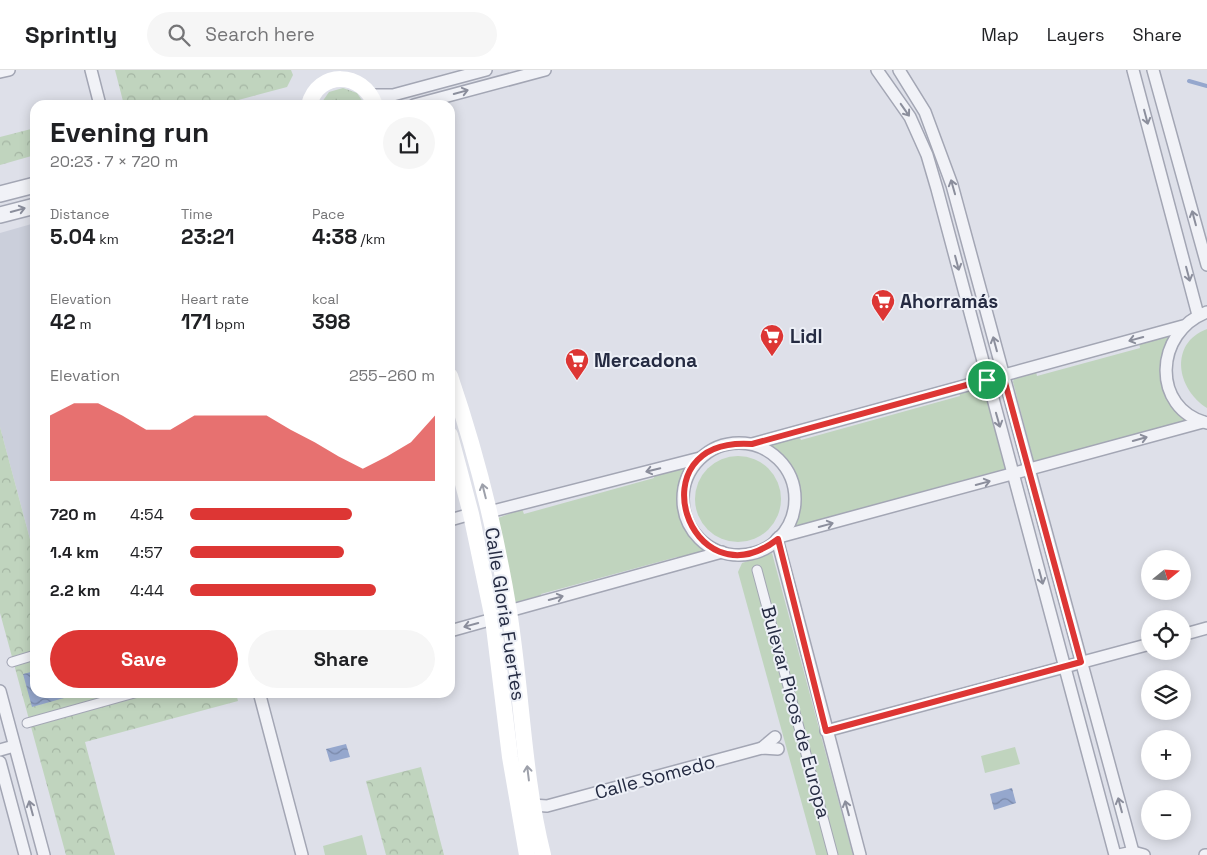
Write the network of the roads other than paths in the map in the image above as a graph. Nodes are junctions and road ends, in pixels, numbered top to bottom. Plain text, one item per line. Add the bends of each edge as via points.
1 (9, 70) edge
2 (91, 70) edge
3 (318, 70) edge
4 (486, 70) edge
5 (545, 70) edge
6 (877, 70) edge
7 (899, 70) edge
8 (1133, 70) edge
9 (1153, 70) edge
10 (0, 72) edge
11 (345, 74) edge
12 (318, 87) junction
13 (99, 100) edge
14 (312, 100) edge
15 (373, 100) edge
16 (433, 100) edge
17 (30, 186) edge
18 (0, 194) edge
19 (30, 207) edge
20 (0, 215) edge
21 (1207, 265) edge
22 (1203, 314) edge
23 (1183, 326) junction
24 (1003, 375) junction
25 (987, 380) junction
26 (455, 393) edge
27 (1205, 422) edge
28 (752, 444) junction
29 (455, 454) edge
30 (700, 458) junction
31 (1029, 470) junction
32 (1013, 474) junction
33 (489, 512) junction
34 (471, 514) junction
35 (455, 519) edge
36 (778, 538) junction
37 (722, 552) junction
38 (758, 570) dead end
39 (509, 611) junction
40 (493, 619) junction
41 (1207, 628) edge
42 (455, 630) edge
43 (1191, 632) edge
44 (1141, 646) edge
45 (30, 657) edge
46 (12, 662) dead end
47 (1081, 662) junction
48 (1064, 666) junction
49 (0, 691) edge
50 (117, 698) edge
51 (261, 698) edge
52 (27, 723) dead end
53 (826, 731) junction
54 (775, 737) dead end
55 (14, 746) junction
56 (762, 748) junction
57 (0, 750) edge
58 (778, 750) dead end
59 (0, 762) edge
60 (538, 810) junction
61 (1139, 854) edge
62 (25, 855) edge
63 (44, 855) edge
64 (302, 855) edge
65 (527, 855) edge
66 (543, 855) edge
67 (833, 855) edge
68 (860, 855) edge
69 (1115, 855) edge
70 (1119, 855) edge

1 - 10 street
2 - 13 street
3 - 12 main road
4 - 15 street
16 -> 5 street
6 -> 25 street via 910,117 926,155
24 -> 7 street via 941,149 925,112
8 -> 22 street
21 -> 9 street
11 - 12 main road
11 - 15 main road via 362,85
12 - 14 main road
17 - 18 street
20 -> 19 street
22 - 23 street
23 -> 24 street
23 - 27 street via 1171,342 1166,360 1167,380 1174,398 1186,412
24 - 25 street
24 - 31 street
25 - 28 street
25 -> 32 street
33 -> 26 main road, Calle Gloria Fuertes
31 -> 27 street
28 - 30 street via 722,445
28 - 36 street via 767,450 780,461 794,491 794,508 789,524
29 - 34 main road, Calle Gloria Fuertes
30 -> 33 street
30 - 37 street via 684,486 683,503 695,534
31 - 32 street
31 - 47 street
36 -> 32 street
32 -> 48 street
33 - 39 main road, Calle Gloria Fuertes
34 - 35 street
34 - 40 main road, Calle Gloria Fuertes
36 - 37 street via 763,549 747,554
36 - 53 street, Bulevar Picos de Europa
39 -> 37 street
38 - 67 street, Bulevar Picos de Europa
60 -> 39 main road, Calle Gloria Fuertes
40 -> 42 street
40 - 65 main road, Calle Gloria Fuertes via 510,757
41 - 43 street
44 - 47 street
45 - 46 street
47 - 48 street
61 -> 47 street
48 - 53 street
48 - 69 street
49 - 55 street
50 - 52 street
51 - 64 street
68 -> 53 street, Bulevar Picos de Europa
54 - 56 street
55 - 57 street
63 -> 55 street
56 - 58 street, Calle Somedo
56 - 60 street, Calle Somedo
59 - 62 street
60 - 66 main road, Calle Gloria Fuertes
61 - 70 street

